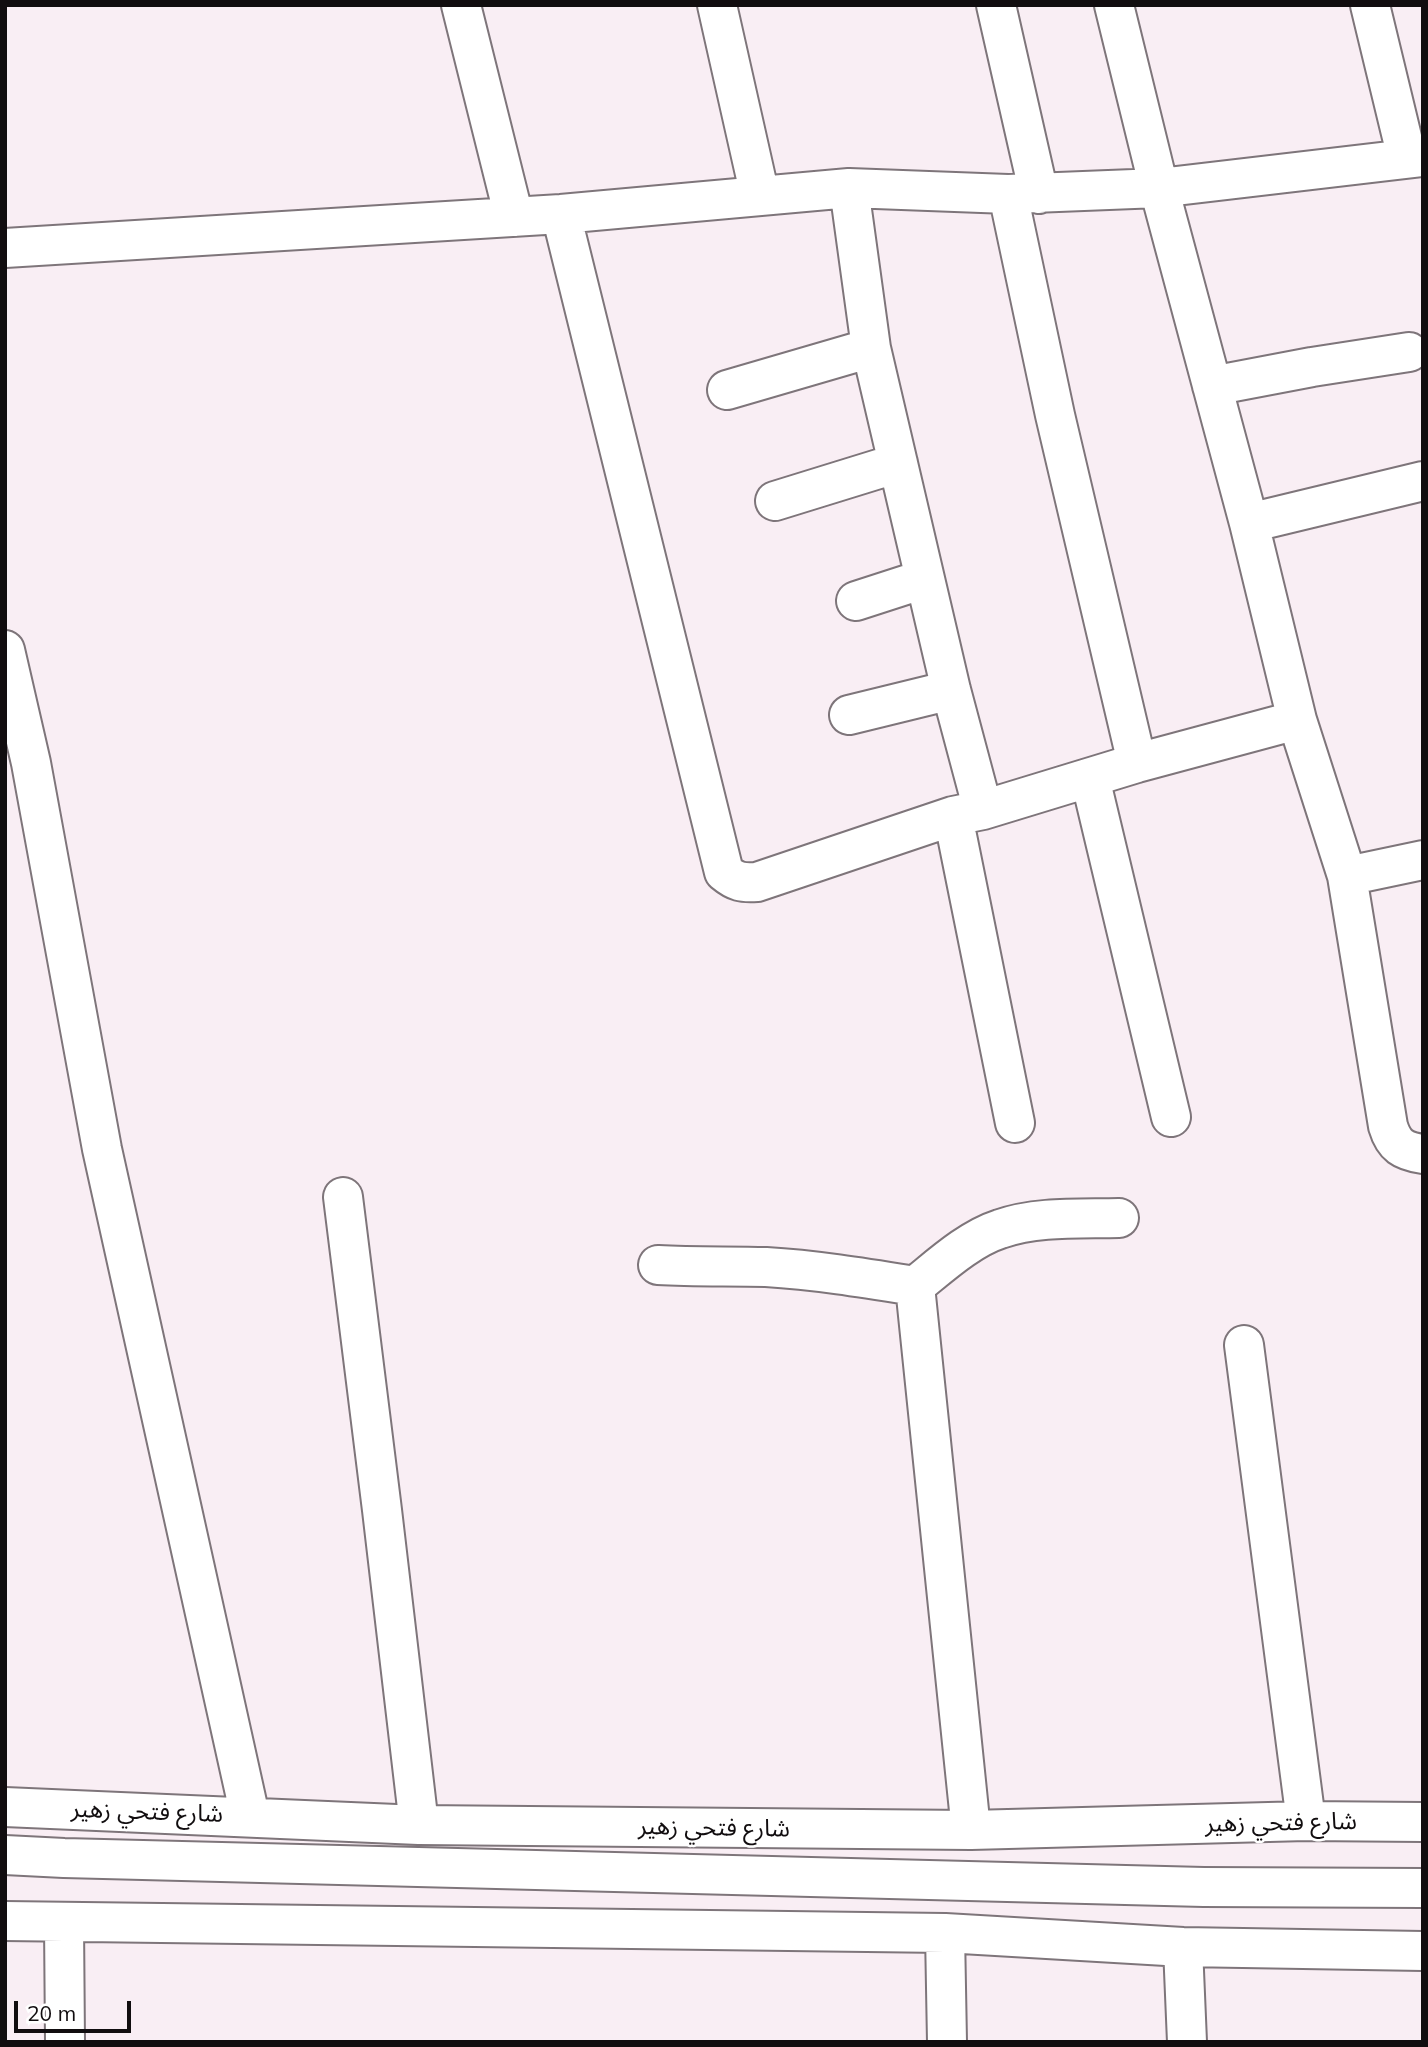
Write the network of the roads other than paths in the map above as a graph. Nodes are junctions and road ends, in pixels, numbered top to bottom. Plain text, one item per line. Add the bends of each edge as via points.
1 (461, 5) edge
2 (717, 5) edge
3 (996, 5) edge
4 (1114, 5) edge
5 (1370, 5) edge
6 (1415, 158) edge
7 (849, 188) junction
8 (1158, 188) junction
9 (1023, 194) junction
10 (760, 196) junction
11 (561, 214) junction
12 (514, 217) junction
13 (5, 248) edge
14 (871, 348) junction
15 (1409, 352) dead end
16 (1212, 386) junction
17 (727, 390) dead end
18 (898, 463) junction
19 (1423, 481) edge
20 (775, 501) dead end
21 (1249, 523) junction
22 (924, 579) junction
23 (856, 601) dead end
24 (5, 650) edge
25 (951, 690) junction
26 (849, 715) dead end
27 (1297, 720) junction
28 (1137, 763) junction
29 (1090, 778) junction
30 (968, 813) junction
31 (1423, 860) edge
32 (1347, 876) junction
33 (1171, 1117) dead end
34 (1015, 1122) dead end
35 (1423, 1154) edge
36 (343, 1197) dead end
37 (1119, 1218) dead end
38 (658, 1265) dead end
39 (915, 1286) junction
40 (1244, 1345) dead end
41 (5, 1807) edge
42 (250, 1816) junction
43 (1306, 1821) junction
44 (1423, 1822) edge
45 (419, 1825) junction
46 (971, 1830) junction
47 (5, 1855) edge
48 (1423, 1888) edge
49 (5, 1921) edge
50 (64, 1923) junction
51 (945, 1933) junction
52 (1183, 1947) junction
53 (1423, 1951) edge
54 (65, 2042) edge
55 (947, 2042) edge
56 (1187, 2042) edge

1 - 12 street
2 - 10 street
3 - 9 street
4 - 8 street
5 - 6 street
6 - 8 street
7 - 9 street
7 - 10 street
7 - 14 street
8 - 9 street
8 - 16 street
9 - 28 street via 1055,415
10 - 11 street
11 - 12 street
11 - 30 street via 724,872 743,883 757,882
12 - 13 street
14 - 17 street
14 - 18 street
15 - 16 street
16 - 21 street
18 - 20 street
18 - 22 street
19 - 21 street
21 - 27 street
22 - 23 street
22 - 25 street
24 - 42 street via 31,763 102,1149
25 - 26 street
25 - 30 street
27 - 28 street
27 - 32 street
28 - 29 street
29 - 30 street
29 - 33 street
30 - 34 street
31 - 32 street
32 - 35 street via 1388,1126 1401,1148
36 - 45 street
37 - 39 street via 1039,1221 999,1229 961,1250
38 - 39 street via 765,1267
39 - 46 street
40 - 43 street
41 - 42 street, شارع فتحي زهير
42 - 45 street, شارع فتحي زهير
43 - 44 street, شارع فتحي زهير
43 - 46 street, شارع فتحي زهير
45 - 46 street, شارع فتحي زهير
47 - 48 street, شارع فتحي زهير via 1204,1887
49 - 50 street
50 - 51 street
50 - 54 street
51 - 52 street
51 - 55 street
52 - 53 street
52 - 56 street

